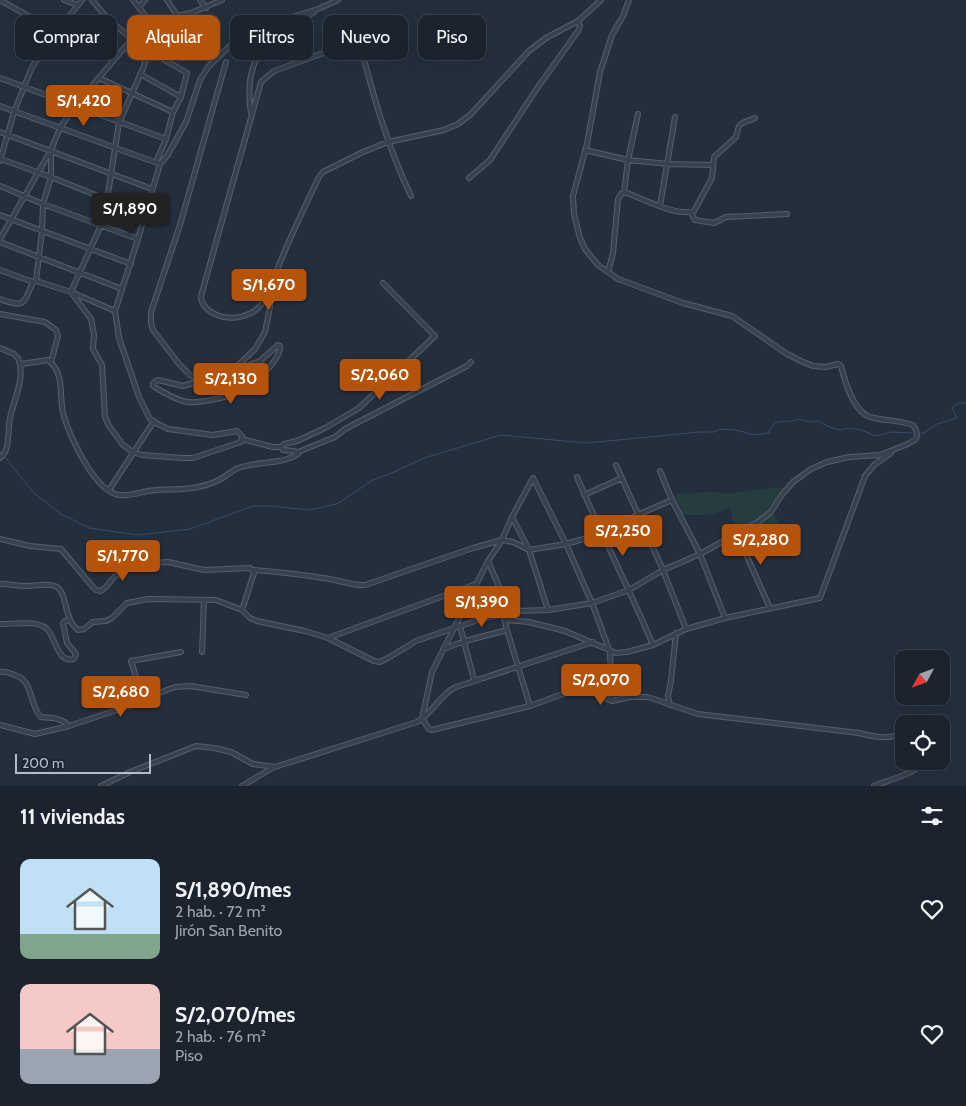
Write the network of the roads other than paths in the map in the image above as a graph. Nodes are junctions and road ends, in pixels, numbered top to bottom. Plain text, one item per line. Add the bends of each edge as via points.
1 (0, 0) edge
2 (64, 0) edge
3 (82, 0) edge
4 (92, 0) edge
5 (133, 0) edge
6 (145, 0) edge
7 (167, 0) edge
8 (200, 0) edge
9 (222, 0) edge
10 (338, 0) edge
11 (602, 0) edge
12 (629, 0) edge
13 (77, 5) junction
14 (139, 7) junction
15 (206, 8) junction
16 (318, 9) junction
17 (27, 15) edge
18 (70, 15) edge
19 (145, 15) edge
20 (177, 15) edge
21 (184, 15) edge
22 (578, 21) junction
23 (127, 36) edge
24 (127, 46) edge
25 (323, 54) edge
26 (221, 55) joint
27 (37, 60) edge
28 (146, 60) edge
29 (165, 60) edge
30 (364, 60) edge
31 (226, 62) dead end
32 (140, 74) junction
33 (0, 78) edge
34 (99, 78) junction
35 (24, 87) junction
36 (132, 92) junction
37 (181, 96) junction
38 (0, 106) edge
39 (75, 106) junction
40 (14, 112) junction
41 (173, 112) junction
42 (638, 114) dead end
43 (251, 115) junction
44 (675, 117) dead end
45 (755, 118) dead end
46 (119, 123) junction
47 (60, 128) junction
48 (0, 132) edge
49 (8, 134) junction
50 (166, 139) junction
51 (388, 142) junction
52 (115, 148) junction
53 (51, 150) junction
54 (585, 150) junction
55 (0, 160) edge
56 (628, 160) junction
57 (158, 163) junction
58 (668, 164) junction
59 (712, 164) junction
60 (38, 172) junction
61 (111, 174) junction
62 (51, 177) junction
63 (469, 178) dead end
64 (0, 186) edge
65 (152, 189) junction
66 (624, 193) junction
67 (24, 195) junction
68 (411, 196) dead end
69 (107, 200) junction
70 (44, 204) junction
71 (660, 206) junction
72 (691, 213) junction
73 (0, 214) edge
74 (787, 214) dead end
75 (145, 215) junction
76 (11, 219) junction
77 (101, 225) junction
78 (42, 231) junction
79 (138, 239) junction
80 (0, 240) edge
81 (90, 249) junction
82 (39, 256) junction
83 (130, 264) junction
84 (0, 270) edge
85 (79, 272) junction
86 (608, 272) junction
87 (34, 282) junction
88 (383, 283) dead end
89 (122, 289) junction
90 (72, 292) junction
91 (270, 293) junction
92 (0, 299) edge
93 (115, 311) junction
94 (0, 314) edge
95 (0, 348) edge
96 (51, 362) junction
97 (471, 362) dead end
98 (20, 369) junction
99 (232, 372) junction
100 (200, 381) junction
101 (154, 421) junction
102 (242, 440) junction
103 (281, 447) junction
104 (893, 451) junction
105 (133, 452) junction
106 (298, 452) junction
107 (0, 458) edge
108 (616, 465) dead end
109 (660, 471) dead end
110 (577, 477) dead end
111 (622, 478) junction
112 (109, 490) junction
113 (584, 495) junction
114 (672, 500) junction
115 (637, 515) junction
116 (512, 517) junction
117 (601, 534) junction
118 (735, 534) junction
119 (0, 539) edge
120 (502, 540) junction
121 (566, 544) junction
122 (529, 550) junction
123 (700, 554) junction
124 (488, 561) junction
125 (253, 570) junction
126 (663, 570) junction
127 (0, 584) edge
128 (476, 584) junction
129 (630, 590) junction
130 (204, 600) junction
131 (592, 603) junction
132 (770, 608) junction
133 (242, 610) junction
134 (548, 610) junction
135 (508, 613) junction
136 (725, 618) junction
137 (70, 620) junction
138 (506, 620) junction
139 (0, 624) edge
140 (460, 626) junction
141 (454, 628) junction
142 (686, 629) junction
143 (507, 630) junction
144 (676, 633) junction
145 (328, 638) junction
146 (465, 641) junction
147 (593, 642) junction
148 (653, 645) junction
149 (443, 649) junction
150 (180, 652) dead end
151 (202, 652) dead end
152 (610, 652) junction
153 (517, 667) junction
154 (0, 672) edge
155 (474, 680) junction
156 (246, 695) dead end
157 (142, 699) junction
158 (612, 701) junction
159 (670, 705) junction
160 (530, 706) junction
161 (422, 719) junction
162 (0, 725) edge
163 (69, 726) junction
164 (895, 737) edge
165 (275, 766) junction
166 (912, 770) edge
167 (101, 786) edge
168 (242, 786) edge
169 (874, 786) edge

1 - 17 street
2 - 13 street
3 - 13 street
4 - 23 street
5 - 14 street
6 - 14 street
7 - 20 street
8 - 15 street
9 - 15 street
10 - 16 street
11 - 22 street
12 - 54 street via 612,35 600,72
13 - 18 street
14 - 19 street
15 - 21 street
16 - 26 street via 245,32
16 - 43 street via 271,40 259,52 253,64 249,89
22 - 51 street via 529,51 458,124
22 - 63 street via 578,31 504,140 490,160
24 - 34 street
25 - 43 street via 266,76 261,82
26 - 57 street via 200,80 186,122 167,156
27 - 35 street
28 - 32 street
29 - 37 street via 187,73
30 - 51 street
31 - 100 street via 180,225 151,312 153,330 179,364
32 - 36 street
32 - 37 street
33 - 35 street
34 - 36 street
34 - 39 street
35 - 39 street
35 - 40 street
36 - 41 street
36 - 46 street
37 - 41 street
38 - 40 street
39 - 46 street
39 - 47 street
40 - 47 street
40 - 49 street
41 - 50 street
42 - 56 street
43 - 91 street via 200,296 203,304 215,315 241,317 261,306
44 - 58 street
45 - 59 street via 739,124 736,137 717,153
46 - 50 street
46 - 52 street
47 - 52 street
47 - 53 street
48 - 49 street
49 - 53 street
49 - 55 street
50 - 57 street
51 - 68 street
51 - 91 street via 323,172 319,177 278,267
52 - 57 street
52 - 61 street
53 - 60 street
53 - 61 street
53 - 62 street
54 - 56 street
54 - 86 street via 573,196 574,214 585,249
55 - 60 street
56 - 58 street
56 - 66 street
57 - 65 street
58 - 59 street
58 - 71 street
59 - 72 street via 710,182
60 - 62 street
60 - 67 street
61 - 65 street
61 - 69 street
62 - 69 street
62 - 70 street
64 - 67 street
65 - 75 street
66 - 71 street
66 - 86 street via 618,199
67 - 70 street
67 - 76 street
69 - 75 street
69 - 77 street
70 - 77 street
70 - 78 street
71 - 72 street
72 - 74 street via 695,220 711,223 726,217
73 - 76 street
75 - 79 street
76 - 78 street
76 - 80 street
77 - 79 street
77 - 81 street
78 - 81 street
78 - 82 street
79 - 83 street
80 - 82 street
81 - 83 street
81 - 85 street
82 - 85 street
82 - 87 street
83 - 89 street
84 - 87 street
85 - 89 street
85 - 90 street
86 - 104 street via 643,289 732,316 786,354 813,366 838,364 862,413 913,425 916,439
87 - 90 street
87 - 92 street via 21,304
88 - 103 street via 435,336 359,408 327,427
89 - 93 street
90 - 93 street
90 - 105 street via 91,319 93,349 102,365 105,417 123,445
91 - 99 street via 265,332 255,349
93 - 101 street via 119,338 139,397
94 - 96 street via 44,322 56,330 58,336
95 - 98 street via 18,358
96 - 98 street via 22,364
96 - 112 street via 59,372 63,412 79,454 96,479
97 - 106 street via 334,437
98 - 107 street via 8,442 5,454
99 - 100 street
99 - 100 street via 260,361 280,346 280,352 268,368 228,396 186,402 159,390 153,383 158,380 183,386
101 - 102 street via 168,429 213,435 237,431
101 - 105 street
102 - 103 street
102 - 105 street via 193,458
103 - 106 street
104 - 118 street via 834,460 811,469 793,482 766,517
104 - 132 street via 865,476 820,598
105 - 112 street
106 - 112 street via 274,462 238,468 216,482 185,490 150,490 127,495
108 - 111 street
109 - 114 street
110 - 113 street
111 - 113 street
111 - 115 street
113 - 117 street
114 - 115 street
114 - 123 street
115 - 117 street
115 - 126 street
116 - 120 street
116 - 121 street via 533,478
116 - 122 street
117 - 121 street
117 - 129 street
118 - 123 street
118 - 132 street
119 - 125 street via 61,549 96,590 101,591 114,577 129,568 154,563 168,562 204,570
120 - 122 street
120 - 124 street
120 - 125 street via 359,586 290,572
121 - 122 street
121 - 131 street
122 - 134 street
123 - 126 street
123 - 136 street
124 - 128 street
124 - 135 street
125 - 133 street
126 - 129 street
126 - 142 street
127 - 137 street via 56,587 62,592
128 - 141 street
128 - 145 street
129 - 131 street
129 - 148 street
130 - 133 street via 222,602
130 - 137 street via 132,601 122,606 112,618 93,622 80,630
130 - 151 street
131 - 134 street
131 - 152 street
132 - 136 street
133 - 145 street via 257,621
134 - 135 street
135 - 138 street via 504,616
135 - 140 street
136 - 142 street
137 - 139 street via 63,623 67,643 76,654 71,660 59,651 47,628 38,624
138 - 143 street
138 - 147 street via 550,627
140 - 141 street
140 - 146 street
141 - 145 street via 416,641 380,662
141 - 149 street
142 - 144 street
143 - 146 street
143 - 153 street
144 - 148 street
144 - 159 street via 668,688
146 - 149 street
146 - 155 street
147 - 152 street
147 - 153 street
148 - 152 street via 627,652
149 - 161 street via 432,672
150 - 157 street via 131,661
152 - 158 street
153 - 155 street
153 - 160 street
154 - 163 street via 22,677 33,706 41,717 58,719
155 - 161 street via 450,690
156 - 157 street via 191,686 175,687
157 - 163 street
158 - 159 street via 648,697
158 - 160 street via 586,688
159 - 164 street via 698,714 881,738
160 - 161 street via 432,730
161 - 165 street
162 - 163 street via 35,734
165 - 167 street via 253,764 231,752 196,746
165 - 168 street
166 - 169 street

